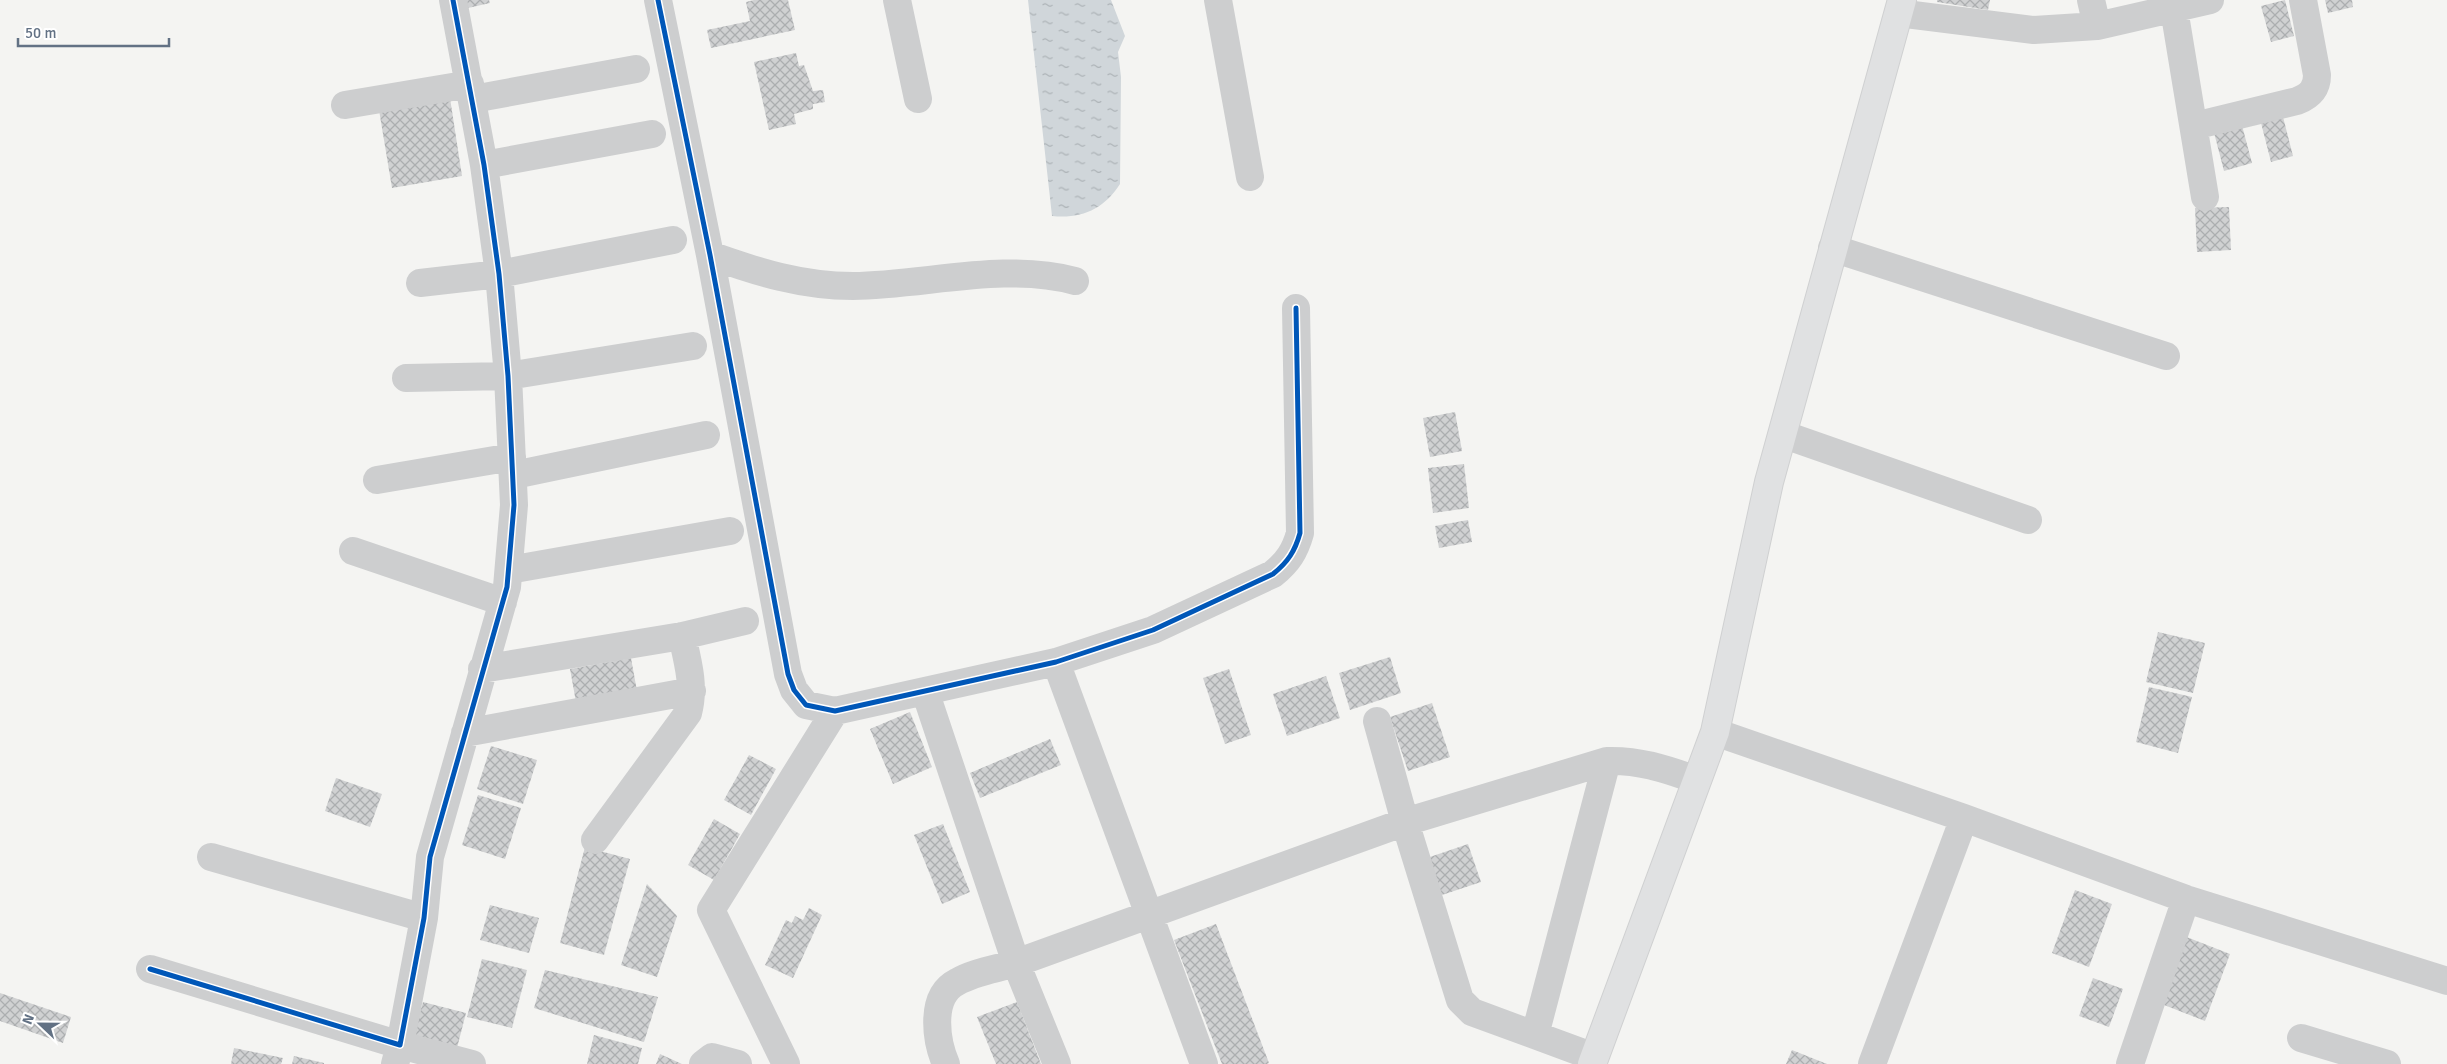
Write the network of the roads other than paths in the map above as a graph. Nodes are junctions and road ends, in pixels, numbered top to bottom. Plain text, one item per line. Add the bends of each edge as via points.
1 (454, 0) edge
2 (658, 0) edge
3 (897, 0) edge
4 (1218, 0) edge
5 (2210, 0) edge
6 (2303, 0) edge
7 (1900, 7) edge
8 (2174, 9) junction
9 (2094, 13) edge
10 (636, 69) dead end
11 (471, 92) junction
12 (918, 99) dead end
13 (345, 105) dead end
14 (2194, 126) junction
15 (652, 134) dead end
16 (484, 165) junction
17 (1250, 176) dead end
18 (2205, 197) dead end
19 (673, 240) dead end
20 (1832, 248) junction
21 (710, 255) junction
22 (499, 274) junction
23 (1075, 281) dead end
24 (420, 283) dead end
25 (1296, 308) dead end
26 (693, 346) dead end
27 (2166, 356) dead end
28 (508, 376) junction
29 (406, 378) dead end
30 (1782, 434) junction
31 (706, 435) dead end
32 (513, 466) junction
33 (377, 480) dead end
34 (2028, 520) dead end
35 (730, 531) dead end
36 (353, 551) dead end
37 (509, 570) junction
38 (502, 602) junction
39 (745, 622) dead end
40 (682, 636) junction
41 (1056, 662) junction
42 (482, 669) junction
43 (692, 691) junction
44 (925, 691) junction
45 (835, 711) junction
46 (1377, 721) dead end
47 (1715, 732) junction
48 (465, 733) junction
49 (1606, 761) junction
50 (1697, 780) junction
51 (1964, 818) junction
52 (1405, 822) junction
53 (594, 840) dead end
54 (211, 857) dead end
55 (2186, 899) junction
56 (1148, 915) junction
57 (424, 918) junction
58 (1016, 962) junction
59 (150, 969) dead end
60 (2447, 981) edge
61 (1535, 1035) junction
62 (2301, 1038) dead end
63 (397, 1055) edge
64 (1582, 1055) edge
65 (940, 1062) edge
66 (472, 1064) edge
67 (703, 1064) edge
68 (738, 1064) edge
69 (786, 1064) edge
70 (1056, 1064) edge
71 (1204, 1064) edge
72 (1872, 1064) edge
73 (2130, 1064) edge
74 (2387, 1064) edge

1 - 11 street
2 - 21 street
3 - 12 street
4 - 17 street
5 - 8 street
6 - 14 street via 2317,75 2310,94 2297,101
7 - 9 street via 2034,30
7 - 20 main road
8 - 9 street
8 - 14 street
10 - 11 street
11 - 13 street
11 - 16 street
14 - 18 street
15 - 16 street
16 - 22 street
19 - 22 street
20 - 27 street
20 - 30 main road
21 - 23 street via 760,274 853,286 1036,273
21 - 45 street via 788,674 794,690 806,705
22 - 24 street
22 - 28 street
25 - 41 street via 1300,533 1295,550 1273,574 1152,630
26 - 28 street
28 - 29 street
28 - 32 street
30 - 34 street
30 - 47 main road
31 - 32 street
32 - 33 street
32 - 37 street
35 - 37 street
36 - 38 street
37 - 38 street
38 - 42 street
39 - 40 street
40 - 42 street
40 - 43 street
41 - 44 street
41 - 56 street
42 - 48 street
43 - 48 street
43 - 53 street via 688,713
44 - 45 street
44 - 58 street
45 - 69 street via 711,910
46 - 52 street
47 - 50 main road
47 - 51 street
48 - 57 street via 430,857
49 - 50 street via 1630,760
49 - 52 street
49 - 61 street
50 - 64 main road
51 - 55 street
51 - 72 street
52 - 56 street
52 - 61 street via 1460,1000 1472,1012
54 - 57 street
55 - 60 street
55 - 73 street
56 - 58 street
56 - 71 street
57 - 63 street
58 - 65 street via 956,982 947,989 940,1001 937,1020
58 - 70 street
59 - 63 street
61 - 64 street
62 - 74 street
63 - 66 street
67 - 68 street via 712,1057

